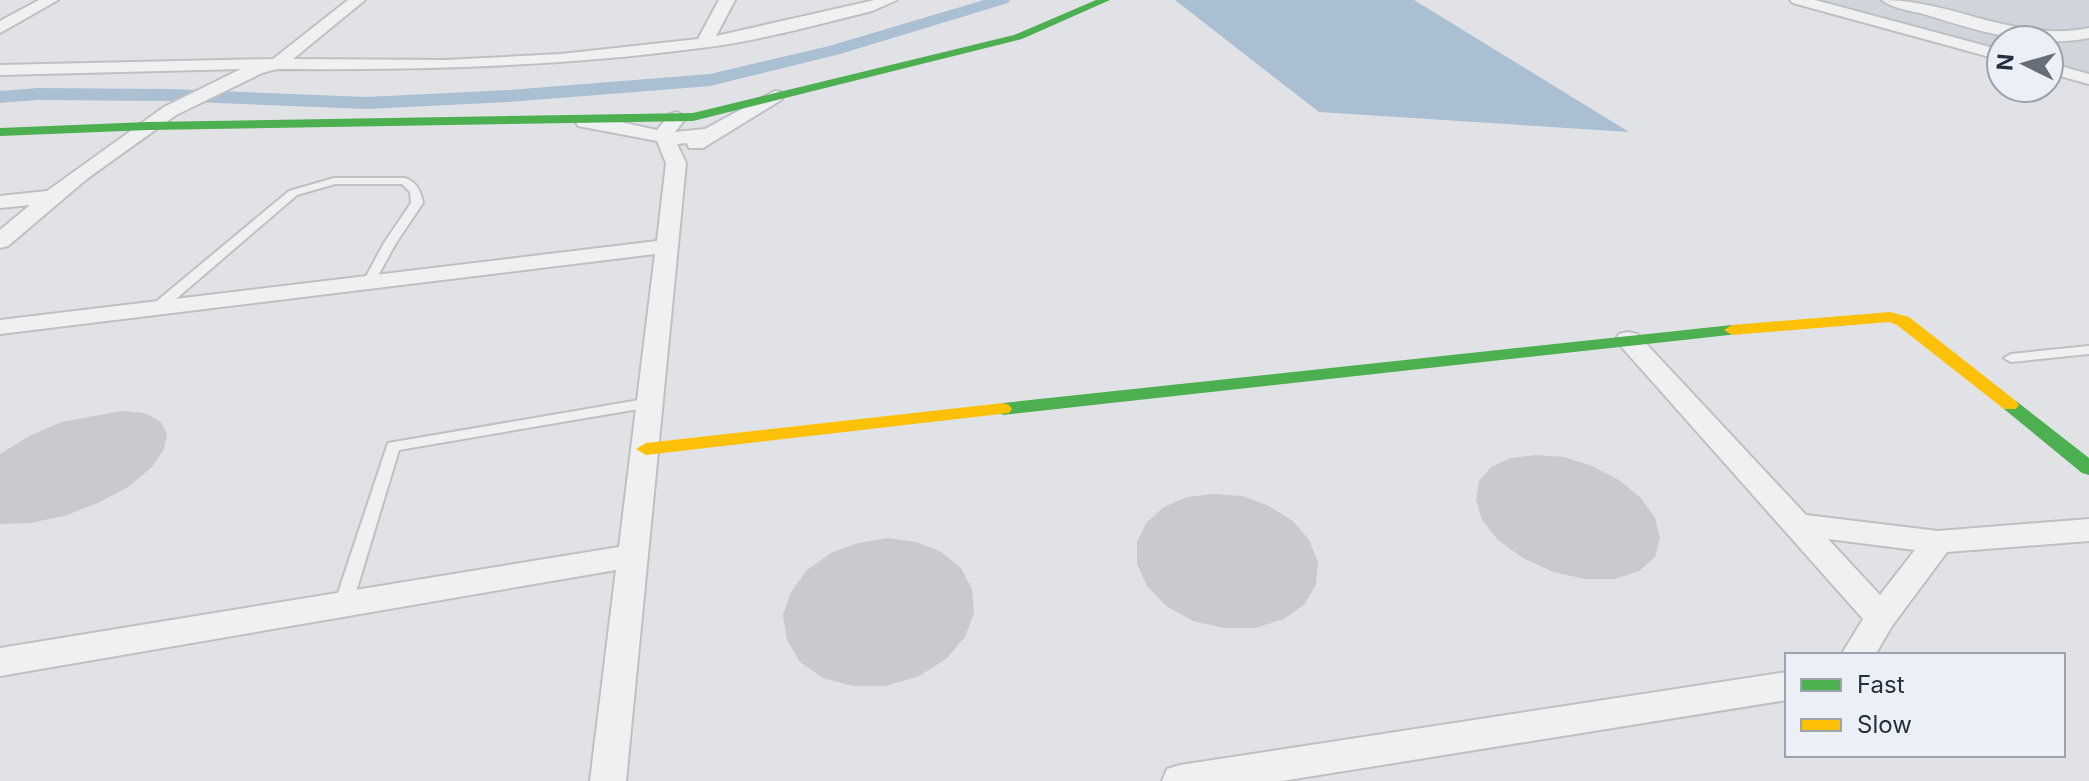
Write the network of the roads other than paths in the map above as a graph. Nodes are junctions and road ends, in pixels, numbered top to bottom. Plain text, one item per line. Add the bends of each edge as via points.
1 (50, 0) edge
2 (332, 0) edge
3 (357, 0) edge
4 (727, 0) edge
5 (889, 0) edge
6 (1105, 0) edge
7 (1798, 0) edge
8 (1890, 0) edge
9 (0, 28) edge
10 (2089, 33) edge
11 (704, 43) junction
12 (1985, 51) edge
13 (277, 64) junction
14 (257, 67) junction
15 (0, 70) edge
16 (2065, 72) edge
17 (2089, 79) edge
18 (776, 96) joint
19 (677, 118) junction
20 (578, 121) junction
21 (706, 125) junction
22 (148, 126) junction
23 (0, 132) edge
24 (670, 151) junction
25 (54, 197) junction
26 (0, 202) edge
27 (0, 241) edge
28 (667, 246) junction
29 (369, 282) junction
30 (157, 308) junction
31 (0, 327) edge
32 (1628, 339) junction
33 (2089, 350) edge
34 (2011, 358) dead end
35 (651, 403) junction
36 (646, 449) junction
37 (2089, 468) edge
38 (1798, 525) junction
39 (2089, 530) edge
40 (1938, 542) junction
41 (634, 556) junction
42 (343, 605) junction
43 (1881, 617) junction
44 (1859, 653) edge
45 (0, 662) edge
46 (1785, 686) edge
47 (608, 781) edge
48 (1180, 781) edge

1 - 9 street
2 - 14 street
3 - 13 street
4 - 11 street
5 - 11 street
6 - 18 street via 1018,37
7 - 12 street
8 - 10 street via 2028,36 2076,38
11 - 13 street via 446,65
13 - 14 street
14 - 15 street
14 - 22 street
16 - 17 street
18 - 21 street
19 - 20 street
19 - 21 street
19 - 24 street via 665,131
20 - 22 street
20 - 24 street via 626,127
21 - 24 street
22 - 23 street
22 - 25 street
24 - 28 street
25 - 26 street
25 - 27 street
28 - 29 street
28 - 35 street
29 - 30 street
29 - 30 lane via 417,203 405,181 334,181 293,193
30 - 31 street
32 - 36 street
32 - 37 street via 1890,317 1903,321
32 - 38 street
33 - 34 lane
35 - 36 street
35 - 42 lane via 393,446
36 - 41 street
38 - 40 street
38 - 43 street
39 - 40 street
40 - 43 street
41 - 42 street
41 - 47 street
42 - 45 street
43 - 44 street
46 - 48 street

